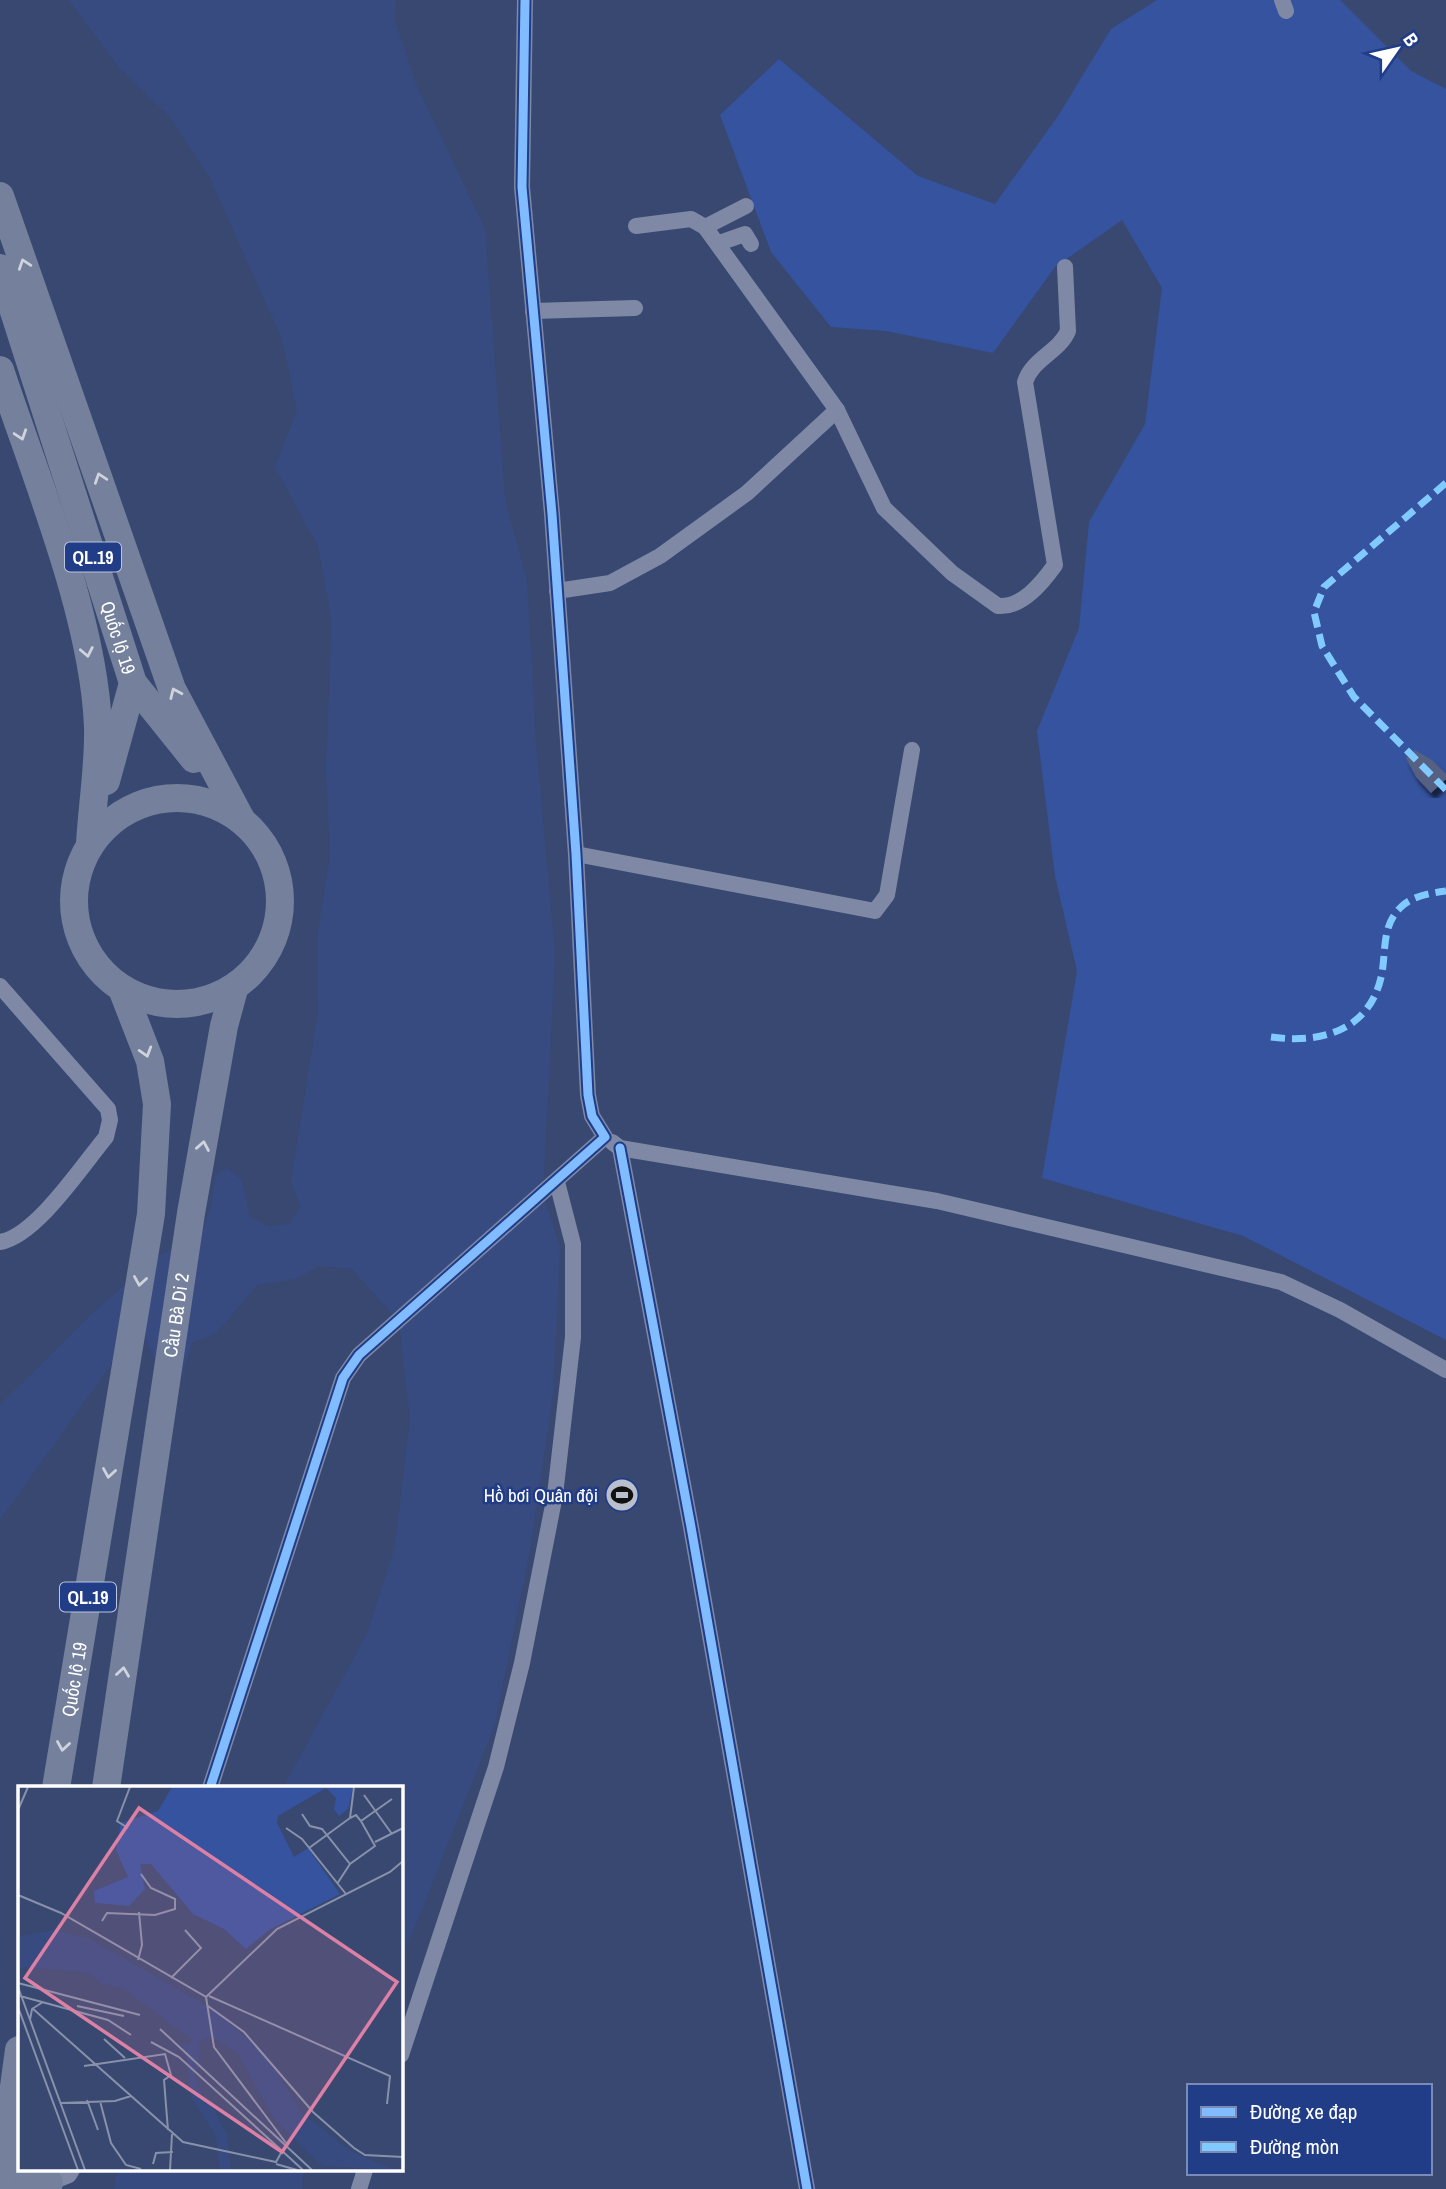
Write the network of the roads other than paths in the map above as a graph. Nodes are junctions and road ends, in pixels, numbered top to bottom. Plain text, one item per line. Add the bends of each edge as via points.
1 (525, 0) edge
2 (0, 196) edge
3 (746, 206) dead end
4 (636, 226) dead end
5 (705, 227) junction
6 (719, 243) junction
7 (751, 244) dead end
8 (1065, 267) dead end
9 (0, 268) edge
10 (635, 308) dead end
11 (533, 311) junction
12 (0, 370) edge
13 (837, 410) junction
14 (557, 591) junction
15 (133, 683) junction
16 (912, 750) dead end
17 (240, 818) junction
18 (90, 844) junction
19 (576, 854) junction
20 (0, 986) edge
21 (122, 989) junction
22 (234, 989) junction
23 (605, 1137) junction
24 (620, 1148) junction
25 (557, 1182) junction
26 (0, 1242) edge
27 (1446, 1370) edge
28 (120, 1406) joint
29 (56, 1786) edge
30 (106, 1786) edge
31 (211, 1786) edge
32 (402, 2051) edge
33 (18, 2057) edge
34 (364, 2172) edge
35 (55, 2178) edge
36 (1, 2182) edge
37 (359, 2189) edge
38 (807, 2189) edge

1 - 11 street via 522,187
17 -> 2 highway via 172,688
3 - 5 street
4 - 5 street via 691,219
5 - 6 street
6 - 7 street via 745,234
6 - 13 street
8 - 13 street via 1068,331 1064,341 1028,372 1026,382 1055,565 1018,602 998,606 952,573 884,508
9 - 15 highway, Quốc lộ 19 / QL.19
10 - 11 street
11 - 14 street
12 -> 18 highway via 88,651 98,727
13 - 14 street via 747,493 660,556 611,583
14 - 19 street
15 - 17 highway, Quốc lộ 19 / QL.19
15 - 18 highway, Quốc lộ 19
16 - 19 street via 887,895 875,911
17 - 18 highway via 216,804 188,797 159,798 132,806 108,822
17 - 22 highway via 263,843 277,873 281,905 275,938 258,967
18 - 21 highway via 76,874 73,907 80,939 97,967
19 - 23 street via 589,1095 592,1116
20 - 26 street via 92,1088 108,1109 110,1120 106,1138 34,1223
21 - 22 highway via 149,1001 178,1005 207,1001
21 -> 28 highway, Cầu Bà Di 2 / QL.19 via 150,1061 157,1104 151,1214
30 -> 22 highway, Cầu Bà Di 2 / QL.19 via 191,1213
23 - 24 street
23 - 25 street
24 - 27 street via 937,1201 1281,1282
24 - 38 street
25 - 31 street via 359,1355 343,1378
25 - 32 street via 573,1244 573,1324 555,1495 496,1767
28 -> 29 highway, Quốc lộ 19 / QL.19
33 - 36 highway
34 - 37 street
35 - 36 highway

